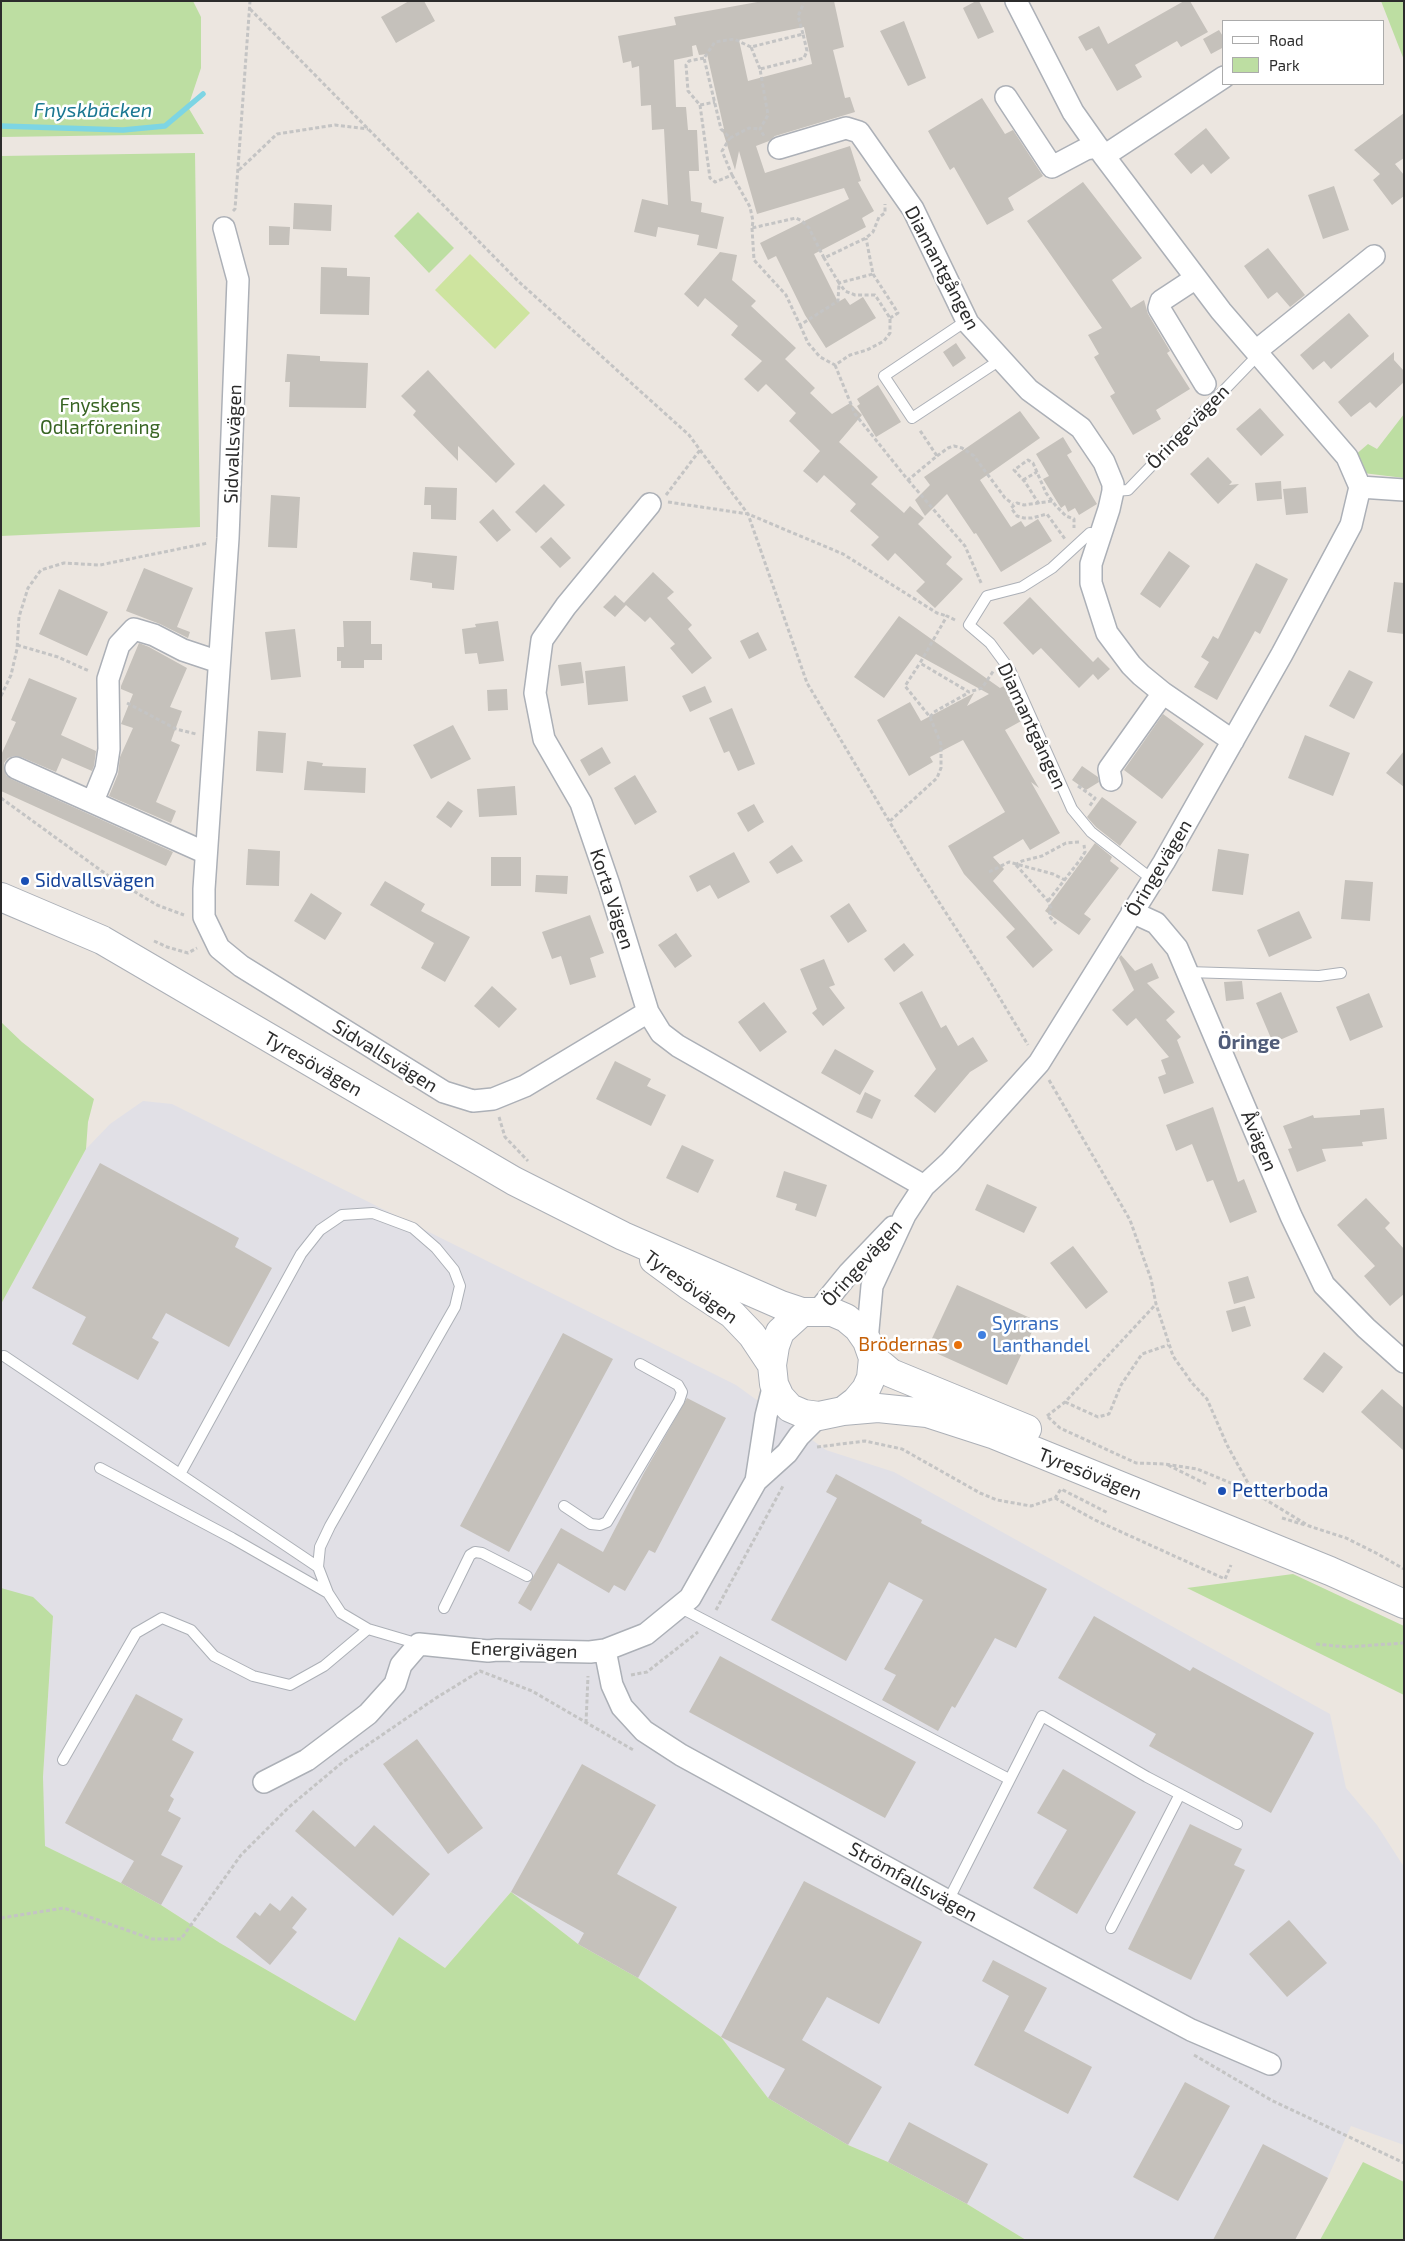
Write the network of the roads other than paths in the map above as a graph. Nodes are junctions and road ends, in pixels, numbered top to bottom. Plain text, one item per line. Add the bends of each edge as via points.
1 (1016, 1) edge
2 (1222, 78) edge
3 (1006, 97) dead end
4 (779, 148) road end
5 (1101, 152) junction
6 (227, 221) road end
7 (1374, 256) dead end
8 (1196, 278) junction
9 (966, 321) junction
10 (1257, 353) junction
11 (1000, 360) junction
12 (1205, 384) dead end
13 (1360, 487) junction
14 (1404, 490) edge
15 (1113, 491) junction
16 (650, 504) dead end
17 (1100, 535) junction
18 (219, 662) junction
19 (1163, 693) junction
20 (1232, 741) junction
21 (16, 768) dead end
22 (1111, 780) dead end
23 (93, 801) junction
24 (206, 852) junction
25 (1153, 880) junction
26 (1, 897) edge
27 (1132, 912) junction
28 (1187, 972) junction
29 (1341, 973) dead end
30 (648, 1012) junction
31 (924, 1186) junction
32 (906, 1215) junction
33 (623, 1236) junction
34 (810, 1311) junction
35 (870, 1350) junction
36 (4, 1356) dead end
37 (1404, 1362) edge
38 (640, 1364) dead end
39 (773, 1374) junction
40 (831, 1413) junction
41 (100, 1468) dead end
42 (180, 1474) junction
43 (756, 1481) junction
44 (564, 1506) dead end
45 (318, 1567) junction
46 (1330, 1570) junction
47 (527, 1576) dead end
48 (328, 1593) junction
49 (1404, 1604) edge
50 (679, 1607) junction
51 (444, 1608) dead end
52 (368, 1629) junction
53 (419, 1644) junction
54 (605, 1650) junction
55 (63, 1760) dead end
56 (1009, 1779) junction
57 (264, 1782) dead end
58 (1180, 1794) junction
59 (1237, 1824) dead end
60 (948, 1901) junction
61 (1111, 1928) dead end
62 (1270, 2064) dead end

1 - 5 street via 1073,112
2 - 5 street
3 - 5 street via 1052,167 1086,149
4 - 9 street, Diamantgången via 846,128 860,132 912,208
5 - 8 street
6 - 18 street, Sidvallsvägen via 238,280 228,538
7 - 10 street, Öringevägen
8 - 10 street
8 - 12 street, Öringevägen via 1161,301 1159,308
9 - 11 street, Diamantgången
9 - 11 lane via 884,376 912,418
10 - 13 street via 1347,457
10 - 15 lane, Öringevägen via 1128,490
11 - 15 street, Diamantgången via 1028,390 1082,428 1104,462
13 - 14 street
13 - 20 street, Öringevägen via 1352,525
15 - 17 street
16 - 30 street, Korta Vägen via 542,640 535,694 544,739 581,803
17 - 19 street via 1090,564 1091,583 1107,633 1131,665
17 - 25 lane, Diamantgången via 1090,533 1052,568 1022,587 987,596 969,625 990,643 1010,670 1072,809 1091,832
18 - 23 street via 183,650 154,634 134,629 119,646 108,679 108,756
18 - 24 street, Sidvallsvägen
19 - 20 street
19 - 22 street via 1109,769
20 - 25 street, Öringevägen
21 - 23 street
23 - 24 street
24 - 30 street, Sidvallsvägen via 204,917 219,948 242,966 444,1092 473,1101 493,1100 525,1086
25 - 27 street, Öringevägen
26 - 33 main road, Tyresövägen via 102,940 514,1181
27 - 28 street, Åvägen via 1156,923 1177,948
27 - 31 street, Öringevägen via 1039,1063 950,1162
28 - 29 lane via 1319,976
28 - 37 street, Åvägen via 1291,1216 1324,1285
30 - 31 street, Korta Vägen via 661,1034 678,1046
31 - 32 street, Öringevägen
32 - 34 street, Öringevägen
32 - 35 street, Öringevägen via 872,1286
33 - 34 main road, Tyresövägen via 781,1305
33 - 39 main road, Tyresövägen via 732,1314 752,1335
34 - 35 main road, Tyresövägen via 832,1312 846,1318 858,1328
34 - 39 main road via 780,1332 775,1346
35 - 40 main road via 871,1378 866,1389 856,1401
35 - 46 main road, Tyresövägen via 891,1372 1261,1530
36 - 42 lane
38 - 44 lane via 678,1385 682,1392 679,1400 607,1522 600,1526 592,1524
39 - 40 main road, Tyresövägen via 780,1397 790,1408 804,1414
39 - 43 street, Energivägen
40 - 43 street, Energivägen via 799,1436 787,1453
40 - 46 main road, Tyresövägen via 878,1408 927,1413 994,1435
41 - 48 lane
42 - 45 lane
42 - 45 lane via 301,1254 320,1230 342,1215 373,1214 413,1228 454,1270 460,1286 455,1308 330,1526 320,1547
43 - 50 street, Energivägen via 690,1598
45 - 48 lane
46 - 49 main road, Tyresövägen
47 - 51 lane via 482,1552 475,1552 470,1555
48 - 52 lane via 341,1613
50 - 54 street, Energivägen via 646,1634
50 - 56 lane
52 - 53 lane
52 - 55 lane via 324,1666 290,1684 253,1676 214,1656 191,1630 162,1618 136,1633
53 - 54 street, Energivägen via 488,1651 577,1653
53 - 57 street via 402,1665 394,1684 368,1714 307,1760
54 - 60 street, Strömfallsvägen via 622,1707 644,1731
56 - 58 lane via 1042,1716
56 - 60 lane
58 - 59 lane
58 - 61 lane
60 - 62 street, Strömfallsvägen via 1191,2030

